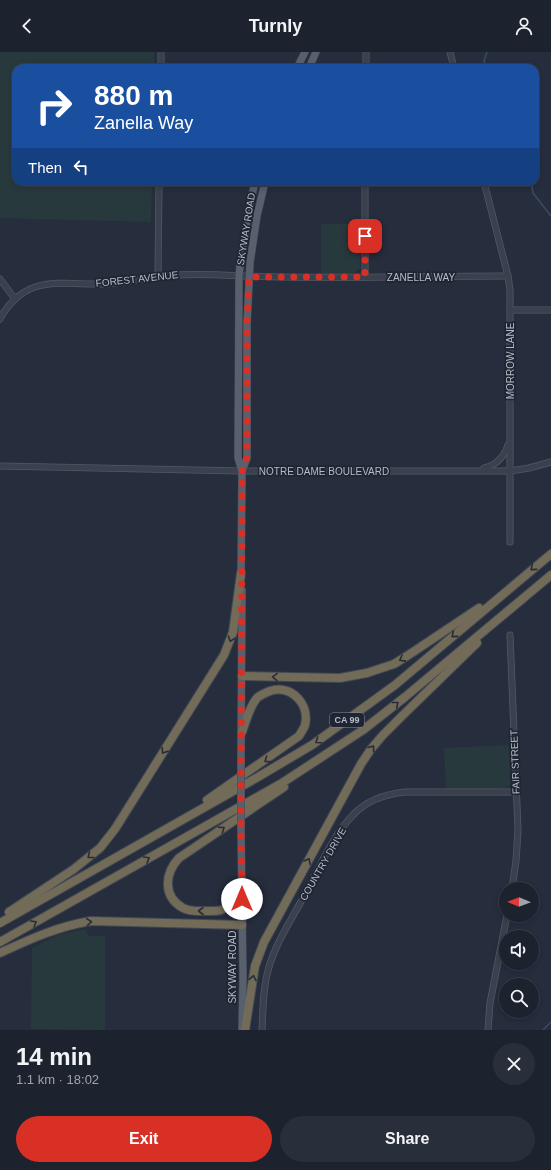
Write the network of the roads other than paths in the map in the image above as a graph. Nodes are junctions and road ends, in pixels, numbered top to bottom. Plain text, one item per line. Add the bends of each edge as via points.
1 (161, 52) edge
2 (305, 52) edge
3 (316, 52) edge
4 (366, 52) edge
5 (450, 52) edge
6 (160, 64) edge
7 (300, 64) edge
8 (310, 64) edge
9 (366, 64) edge
10 (453, 64) edge
11 (159, 186) edge
12 (254, 186) edge
13 (264, 186) edge
14 (365, 186) edge
15 (485, 186) edge
16 (158, 276) junction
17 (239, 276) junction
18 (508, 276) junction
19 (249, 277) junction
20 (365, 277) junction
21 (0, 280) edge
22 (15, 299) junction
23 (510, 310) junction
24 (551, 310) edge
25 (0, 319) edge
26 (510, 441) junction
27 (551, 462) edge
28 (0, 466) edge
29 (477, 470) junction
30 (242, 471) junction
31 (510, 471) junction
32 (510, 542) dead end
33 (551, 554) edge
34 (241, 573) junction
35 (551, 576) edge
36 (516, 583) junction
37 (513, 607) junction
38 (510, 635) dead end
39 (242, 676) junction
40 (242, 732) junction
41 (319, 760) junction
42 (516, 792) junction
43 (161, 832) junction
44 (513, 882) edge
45 (242, 886) junction
46 (0, 918) edge
47 (506, 922) edge
48 (0, 923) edge
49 (242, 925) junction
50 (0, 942) edge
51 (0, 953) edge
52 (244, 1030) edge
53 (262, 1030) edge
54 (488, 1030) edge

1 - 6 street
2 - 7 main road
3 - 8 main road
4 - 9 street
5 - 10 street
11 - 16 street
12 - 17 main road, SKYWAY ROAD
13 - 19 main road, SKYWAY ROAD
14 - 20 street
15 - 18 street, MORROW LANE
16 - 17 street, FOREST AVENUE
16 - 22 street, FOREST AVENUE via 104,284 50,284 33,288
17 - 19 street, ZANELLA WAY
17 - 30 main road, SKYWAY ROAD via 238,458
18 - 20 street, ZANELLA WAY
18 - 23 street, MORROW LANE
19 - 20 street, ZANELLA WAY
19 - 30 main road, SKYWAY ROAD via 247,458
21 - 22 street
22 - 25 street, FOREST AVENUE
23 - 24 street
23 - 26 street, MORROW LANE
26 - 29 street via 500,459 491,466
26 - 31 street, MORROW LANE
27 - 31 street, NOTRE DAME BOULEVARD
28 - 30 street, NOTRE DAME BOULEVARD
29 - 30 street, NOTRE DAME BOULEVARD
29 - 31 street, NOTRE DAME BOULEVARD
30 - 34 main road, SKYWAY ROAD
31 - 32 street, MORROW LANE
33 -> 36 highway, CA 99
34 - 39 main road, SKYWAY ROAD
34 -> 46 highway via 233,632 224,655 115,829 100,848 74,869
35 - 37 highway, CA 99
36 -> 39 highway via 407,656 367,673 340,678
36 -> 43 highway, CA 99 via 395,685 335,729 258,777
41 -> 37 highway, CA 99 via 399,702
52 -> 37 highway via 255,966 264,942 361,764 383,735 482,638 500,624
38 - 42 street, FAIR STREET
39 - 40 main road, SKYWAY ROAD
40 -> 43 highway via 253,702 266,693 282,689 289,691 300,699 304,707 305,724 300,736
40 - 45 main road, SKYWAY ROAD, bridge
45 -> 41 highway via 232,903 224,909 194,911 184,909 175,902 167,884 168,874 179,858 295,780
50 -> 41 highway, CA 99
42 - 44 street, FAIR STREET via 518,830
42 - 53 street, COUNTRY DRIVE via 395,793 364,805 352,815 329,849 278,944 269,966
43 - 48 highway, CA 99
45 - 49 main road, SKYWAY ROAD
47 - 54 street via 490,1004
51 -> 49 highway via 40,935 72,924 91,921
49 - 52 main road, SKYWAY ROAD

